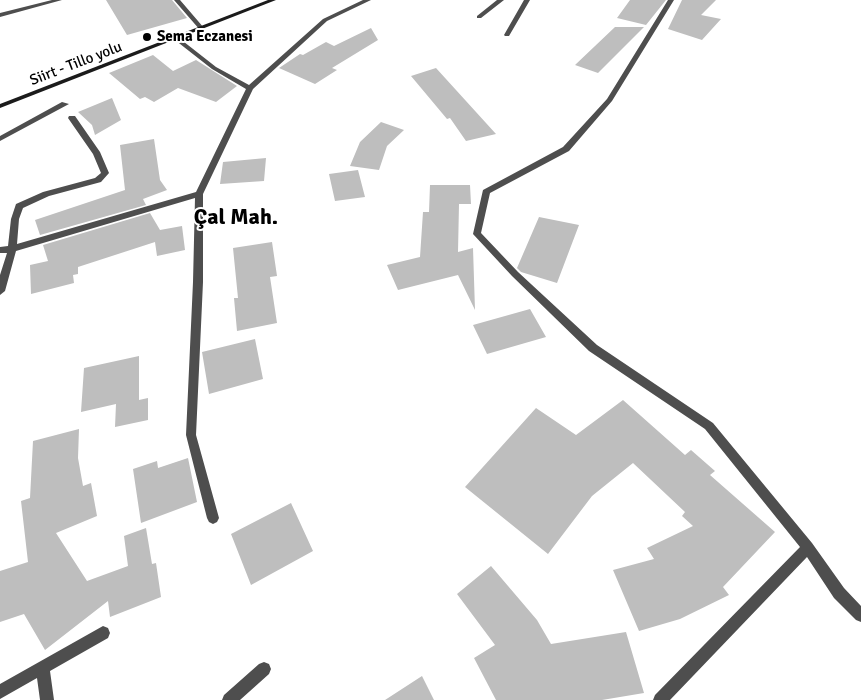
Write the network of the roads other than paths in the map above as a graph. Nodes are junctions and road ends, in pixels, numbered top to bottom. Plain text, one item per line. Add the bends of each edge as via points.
1 (58, 0) edge
2 (177, 0) edge
3 (273, 0) edge
4 (368, 0) edge
5 (501, 0) edge
6 (527, 0) edge
7 (671, 0) edge
8 (44, 2) edge
9 (261, 2) edge
10 (0, 15) edge
11 (479, 17) dead end
12 (202, 29) junction
13 (506, 35) dead end
14 (177, 39) junction
15 (250, 88) junction
16 (65, 104) dead end
17 (0, 106) edge
18 (72, 118) dead end
19 (0, 139) edge
20 (199, 194) junction
21 (12, 249) junction
22 (0, 250) edge
23 (0, 291) edge
24 (213, 518) dead end
25 (808, 547) junction
26 (861, 615) edge
27 (103, 633) dead end
28 (43, 668) junction
29 (264, 669) dead end
30 (0, 692) edge
31 (48, 700) edge
32 (229, 700) edge
33 (660, 700) edge

1 - 8 street
2 - 12 street
3 - 9 main road, Siirt - Tillo yolu
4 - 15 street via 325,20
5 - 11 street
6 - 13 street
7 - 25 street via 610,100 566,149 486,192 477,234 593,348 709,426
8 - 10 street
9 - 12 main road, Siirt - Tillo yolu
12 - 14 main road, Siirt - Tillo yolu
14 - 15 street via 214,68
14 - 17 main road, Siirt - Tillo yolu
15 - 20 street
16 - 19 street
18 - 21 street via 105,173 98,180 46,194 19,206 14,219
20 - 21 street
20 - 24 street via 191,434
21 - 22 street
21 - 23 street
25 - 26 street via 839,593
25 - 33 street
27 - 28 street
28 - 30 street
28 - 31 street
29 - 32 street

